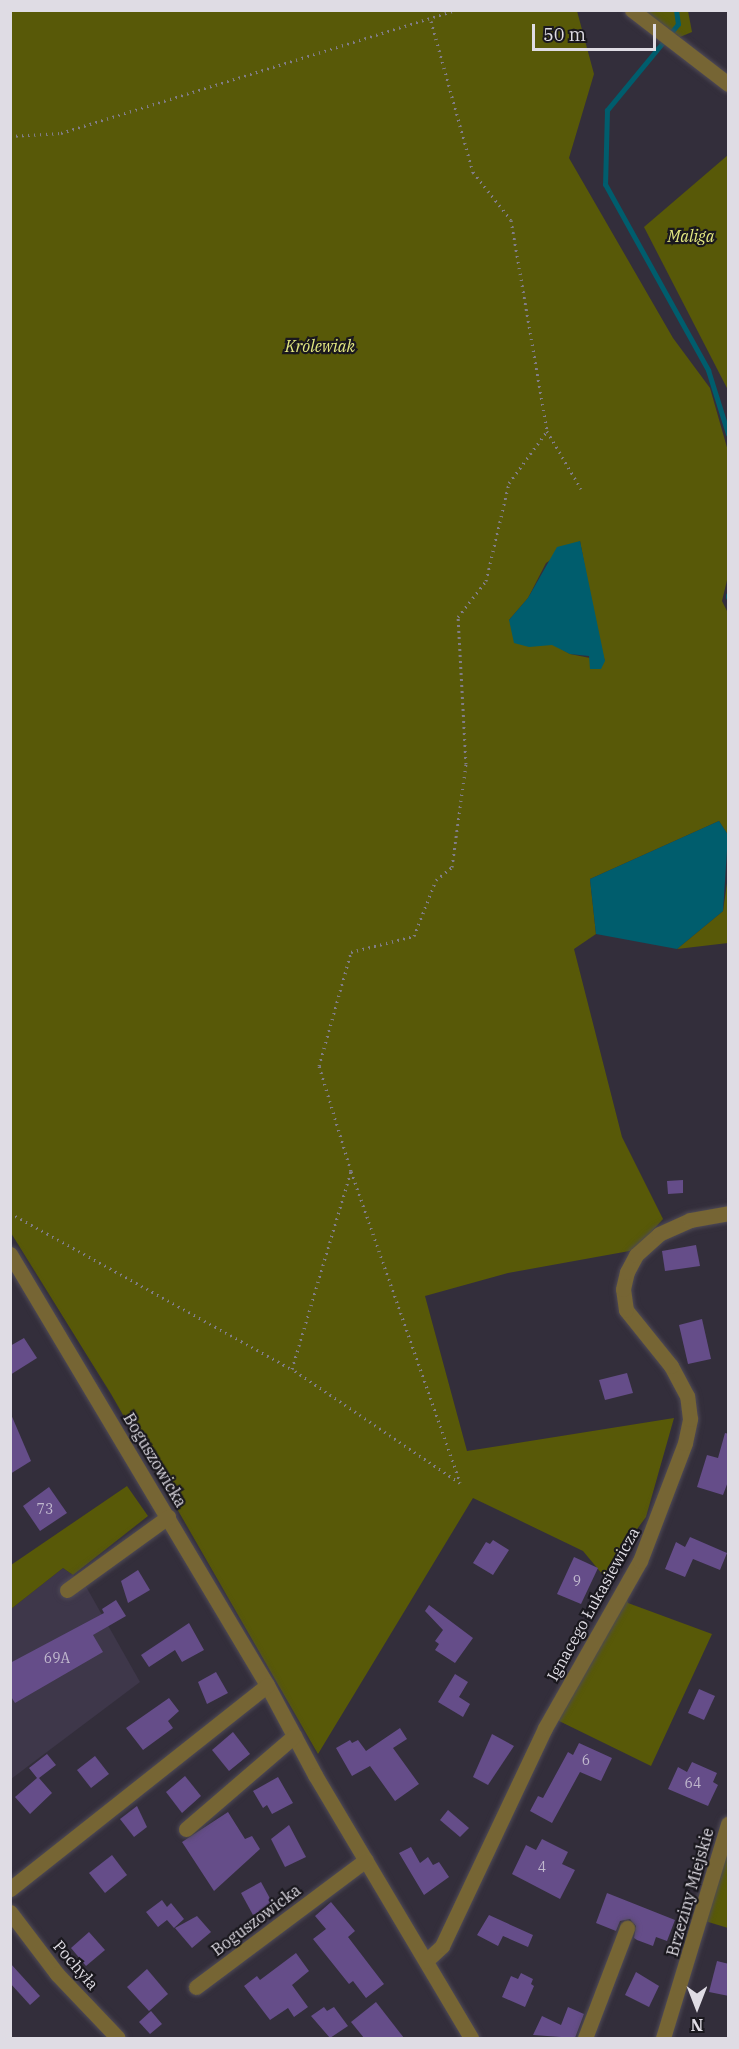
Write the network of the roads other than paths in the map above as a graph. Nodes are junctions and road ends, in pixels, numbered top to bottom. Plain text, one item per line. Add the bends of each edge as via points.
1 (632, 10) edge
2 (729, 84) edge
3 (729, 1213) edge
4 (10, 1254) edge
5 (168, 1517) junction
6 (67, 1590) dead end
7 (267, 1685) junction
8 (294, 1736) junction
9 (729, 1824) edge
10 (186, 1829) dead end
11 (366, 1860) junction
12 (10, 1889) edge
13 (10, 1912) edge
14 (627, 1928) dead end
15 (426, 1961) junction
16 (196, 1987) dead end
17 (118, 2038) edge
18 (471, 2038) edge
19 (585, 2038) edge
20 (663, 2038) edge

1 - 2 street
3 - 15 street, Ignacego Łukasiewicza via 690,1220 659,1234 636,1255 627,1272 623,1289 626,1310 671,1366 687,1396 690,1419 686,1443 640,1560 545,1728 442,1946
4 - 5 street, Boguszowicka
5 - 6 street
5 - 7 street, Boguszowicka
7 - 8 street, Boguszowicka
7 - 12 street
8 - 10 street
8 - 11 street, Boguszowicka
9 - 20 street, Brzeziny Miejskie
11 - 15 street, Boguszowicka
11 - 16 street, Boguszowicka
13 - 17 street, Pochyła via 57,1974
14 - 19 street
15 - 18 street, Boguszowicka

